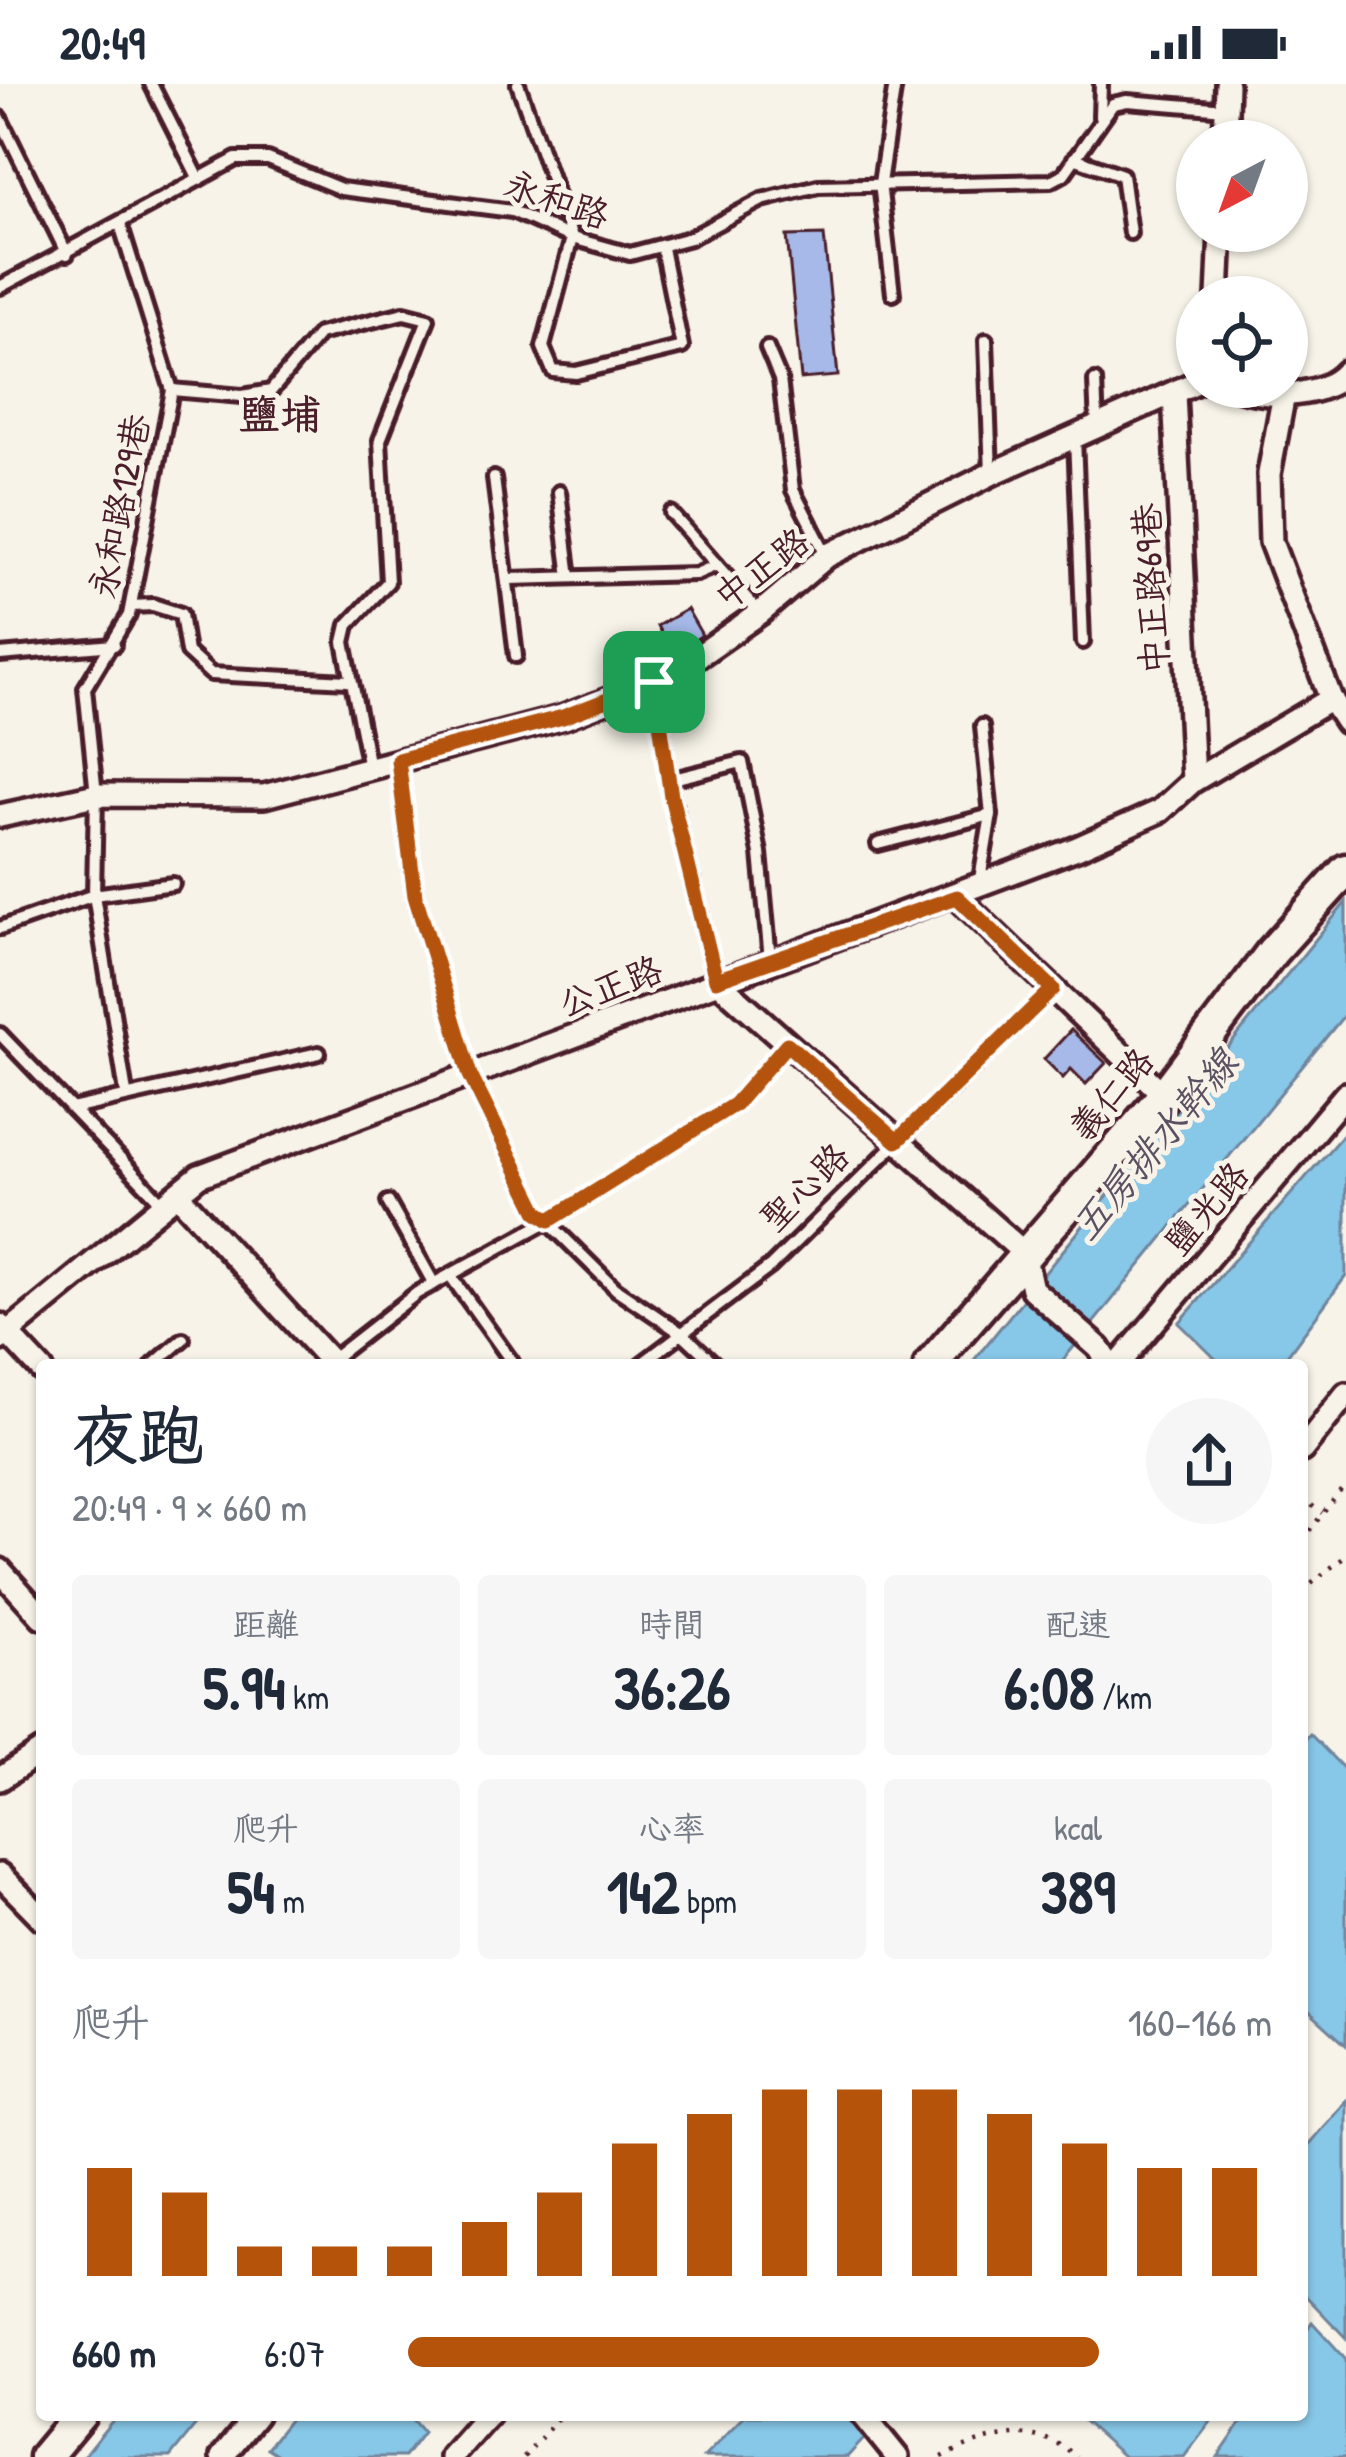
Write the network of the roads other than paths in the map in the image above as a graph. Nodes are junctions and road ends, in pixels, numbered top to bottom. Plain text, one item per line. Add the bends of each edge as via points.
1 (151, 84) edge
2 (518, 84) edge
3 (896, 84) edge
4 (1101, 84) edge
5 (1227, 84) edge
6 (1226, 109) junction
7 (1100, 117) junction
8 (0, 118) edge
9 (1226, 120) edge
10 (1074, 158) junction
11 (199, 179) junction
12 (880, 183) junction
13 (120, 224) junction
14 (1130, 233) dead end
15 (572, 238) junction
16 (662, 248) junction
17 (67, 254) junction
18 (0, 286) edge
19 (893, 294) dead end
20 (986, 340) dead end
21 (766, 348) dead end
22 (1346, 373) edge
23 (1095, 381) dead end
24 (172, 390) junction
25 (1308, 390) edge
26 (1174, 393) joint
27 (1281, 408) edge
28 (1097, 427) junction
29 (1075, 437) junction
30 (992, 473) junction
31 (494, 478) dead end
32 (560, 493) dead end
33 (671, 513) dead end
34 (827, 556) junction
35 (717, 565) junction
36 (570, 577) junction
37 (508, 579) junction
38 (131, 606) junction
39 (760, 613) junction
40 (1083, 642) dead end
41 (114, 645) junction
42 (0, 655) edge
43 (516, 656) dead end
44 (348, 681) junction
45 (654, 682) junction
46 (1331, 699) junction
47 (1346, 722) edge
48 (982, 726) dead end
49 (398, 760) junction
50 (369, 767) junction
51 (669, 780) junction
52 (1193, 781) junction
53 (95, 795) junction
54 (991, 815) junction
55 (0, 816) edge
56 (878, 844) dead end
57 (1346, 870) edge
58 (173, 884) dead end
59 (979, 888) junction
60 (94, 895) junction
61 (957, 897) junction
62 (0, 928) edge
63 (770, 960) junction
64 (716, 980) junction
65 (1053, 989) junction
66 (0, 1034) edge
67 (787, 1044) junction
68 (319, 1053) dead end
69 (470, 1075) junction
70 (126, 1094) junction
71 (1346, 1094) edge
72 (1164, 1096) junction
73 (72, 1108) junction
74 (897, 1141) junction
75 (172, 1201) junction
76 (388, 1202) dead end
77 (550, 1220) junction
78 (1024, 1253) junction
79 (450, 1275) junction
80 (434, 1284) junction
81 (2, 1333) edge
82 (684, 1335) junction
83 (183, 1339) dead end
84 (159, 1359) edge
85 (328, 1359) edge
86 (337, 1359) edge
87 (510, 1359) edge
88 (649, 1359) edge
89 (710, 1359) edge
90 (935, 1359) edge
91 (1109, 1359) edge
92 (36, 1364) edge
93 (1346, 1394) edge
94 (1308, 1442) edge
95 (0, 1570) edge
96 (36, 1610) edge
97 (36, 1754) edge
98 (0, 1779) edge
99 (0, 1875) edge
100 (36, 1912) edge
101 (75, 2421) edge
102 (251, 2421) edge
103 (483, 2421) edge
104 (867, 2421) edge
105 (45, 2457) edge
106 (222, 2457) edge
107 (451, 2457) edge
108 (897, 2457) edge

1 - 11 lane
2 - 15 lane
3 - 12 lane
4 - 7 lane
5 - 6 street
6 - 7 lane via 1127,101
6 - 9 street
7 - 10 lane
8 - 17 lane
10 - 12 lane, 永和路 via 1051,181
10 - 14 lane via 1122,175
11 - 13 lane, 永和路
11 - 15 lane, 永和路 via 252,156 341,189 512,211
12 - 16 lane, 永和路 via 762,200
12 - 19 lane
13 - 17 lane, 永和路
13 - 24 lane, 永和路129巷
15 - 16 lane, 永和路 via 630,254
15 - 16 lane via 543,347 554,371 576,373 682,347
17 - 18 lane, 永和路
20 - 30 lane
21 - 34 lane via 780,379 793,490
22 - 25 street via 1335,385
23 - 28 lane
24 - 38 lane, 永和路129巷
24 - 44 lane via 271,392 319,334 404,313 428,319 380,440 388,581 347,625
26 - 28 street, 中正路
26 - 52 street, 中正路69巷
27 - 46 street via 1269,474 1271,542
28 - 29 street, 中正路
29 - 30 street, 中正路
29 - 40 lane
30 - 34 street, 中正路
31 - 37 lane
32 - 36 lane
33 - 35 lane
34 - 39 street, 中正路
35 - 36 lane via 696,574
35 - 39 lane
36 - 37 lane
37 - 43 lane
38 - 41 lane, 永和路129巷
38 - 44 lane via 181,614 187,652 211,674
39 - 45 street, 中正路
41 - 42 lane
41 - 53 lane, 永和路129巷 via 85,688
44 - 50 lane
45 - 49 street, 中正路 via 563,717
45 - 51 lane
46 - 47 street
46 - 52 street, 公正路
48 - 54 lane
49 - 50 street, 中正路
49 - 69 lane via 415,896
50 - 53 street, 中正路 via 241,798
51 - 63 lane via 742,762
51 - 64 lane
52 - 59 street, 公正路 via 1160,812
53 - 55 street, 中正路
53 - 60 lane, 永和路129巷
54 - 56 lane
54 - 59 lane
57 - 72 street, 義仁路 via 1272,952
58 - 60 lane
59 - 61 street, 公正路
60 - 62 lane
60 - 70 lane, 永和路129巷
61 - 63 street, 公正路
61 - 65 street
63 - 64 street, 公正路
64 - 67 street
64 - 69 street, 公正路
65 - 72 street
65 - 74 lane, 聖心路
66 - 73 lane
67 - 74 street
67 - 77 lane via 735,1104
68 - 70 lane
69 - 75 street, 公正路 via 199,1176
69 - 77 lane via 538,1212
70 - 73 lane
71 - 91 street, 鹽光路
72 - 78 street, 義仁路
73 - 75 lane
74 - 78 street
74 - 82 lane, 聖心路 via 770,1267
75 - 81 street, 公正路
75 - 85 street
76 - 80 lane
77 - 79 lane
77 - 82 lane via 616,1289
78 - 90 street, 義仁路
78 - 91 street via 1032,1289
79 - 80 lane
79 - 87 lane
80 - 86 lane
81 - 92 street
82 - 88 lane, 聖心路
82 - 89 lane
83 - 84 lane
93 - 94 street
95 - 96 street
97 - 98 street
99 - 100 street
101 - 105 street
102 - 106 street
103 - 107 street
104 - 108 street

